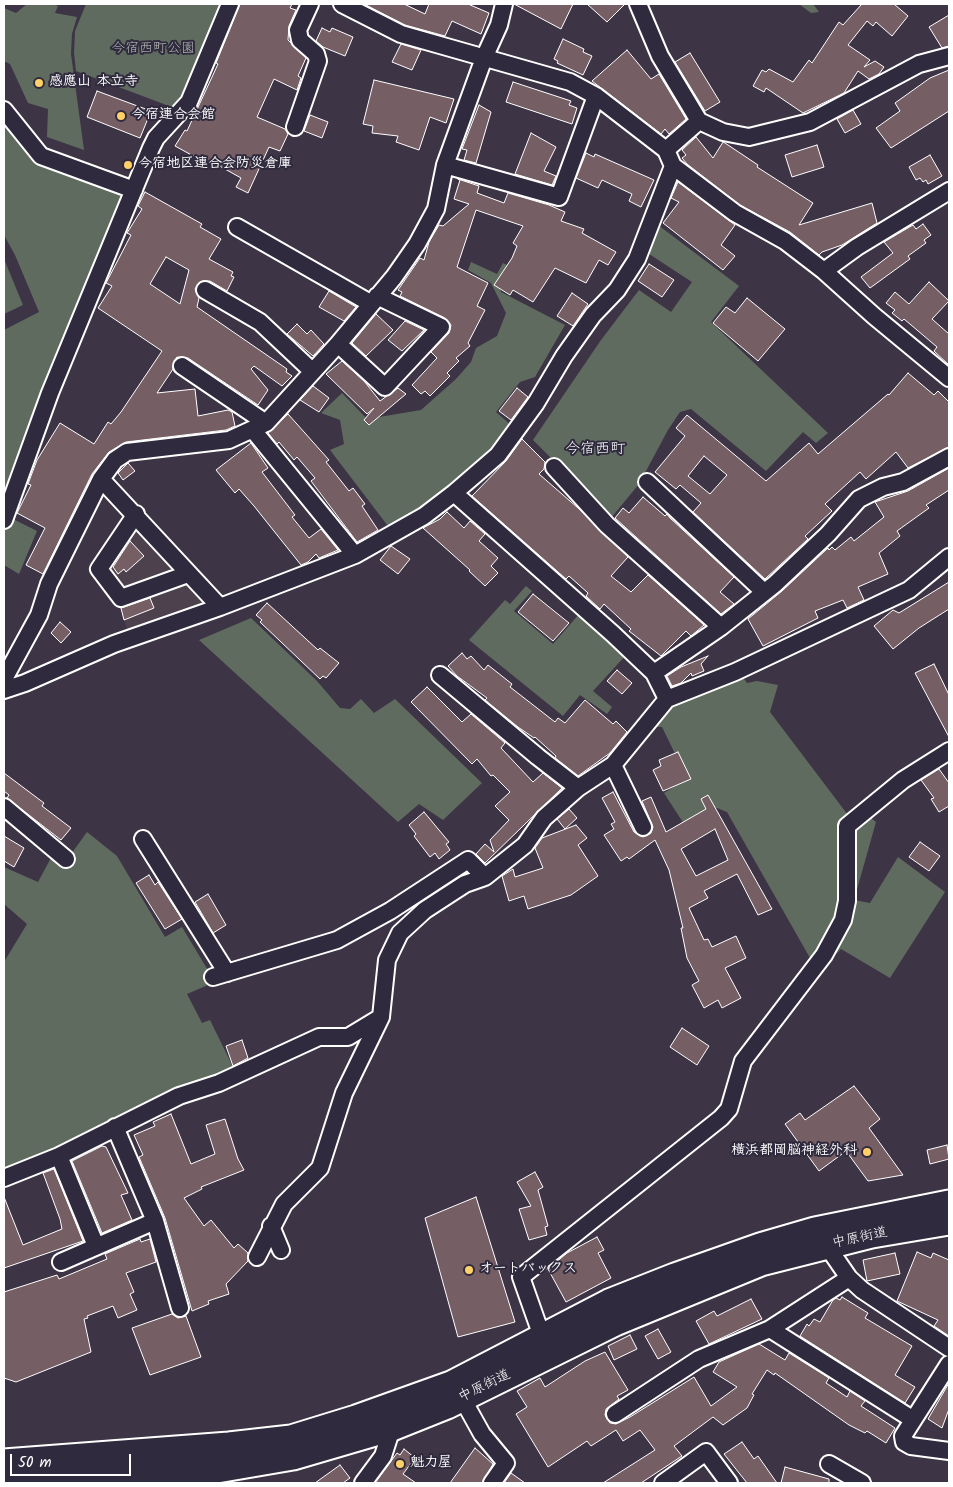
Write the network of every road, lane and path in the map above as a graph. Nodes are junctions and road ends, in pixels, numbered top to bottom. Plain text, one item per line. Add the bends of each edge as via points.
1 (230, 4) edge
2 (310, 4) edge
3 (342, 4) edge
4 (504, 4) edge
5 (638, 4) edge
6 (949, 56) edge
7 (484, 58) junction
8 (596, 96) junction
9 (4, 110) edge
10 (699, 121) junction
11 (295, 127) dead end
12 (666, 150) junction
13 (446, 165) junction
14 (673, 166) junction
15 (134, 190) junction
16 (949, 191) edge
17 (237, 227) dead end
18 (824, 270) junction
19 (204, 290) dead end
20 (373, 300) junction
21 (338, 344) junction
22 (182, 366) dead end
23 (312, 371) junction
24 (949, 378) edge
25 (259, 427) junction
26 (949, 457) edge
27 (554, 466) dead end
28 (101, 478) junction
29 (647, 482) dead end
30 (454, 494) junction
31 (136, 514) junction
32 (4, 520) edge
33 (355, 555) junction
34 (949, 557) edge
35 (188, 574) junction
36 (764, 592) junction
37 (220, 607) junction
38 (721, 626) junction
39 (654, 673) junction
40 (440, 675) dead end
41 (4, 679) edge
42 (4, 690) edge
43 (667, 700) junction
44 (949, 750) edge
45 (613, 765) junction
46 (578, 788) junction
47 (4, 807) edge
48 (644, 827) dead end
49 (142, 839) dead end
50 (66, 859) dead end
51 (485, 876) junction
52 (382, 1017) junction
53 (115, 1127) junction
54 (59, 1156) junction
55 (4, 1178) edge
56 (949, 1202) edge
57 (154, 1221) junction
58 (949, 1222) edge
59 (271, 1226) junction
60 (96, 1246) junction
61 (827, 1246) junction
62 (281, 1250) dead end
63 (256, 1257) dead end
64 (61, 1262) dead end
65 (849, 1278) junction
66 (180, 1308) dead end
67 (770, 1329) junction
68 (546, 1346) junction
69 (949, 1348) edge
70 (949, 1364) edge
71 (944, 1383) edge
72 (462, 1398) junction
73 (615, 1414) dead end
74 (912, 1419) junction
75 (392, 1428) junction
76 (949, 1451) edge
77 (829, 1464) dead end
78 (8, 1475) edge
79 (363, 1483) edge
80 (492, 1483) edge
81 (664, 1483) edge
82 (729, 1483) edge
83 (862, 1483) edge

1 - 15 street via 189,102 156,138
2 - 11 street via 298,30 300,40 316,54 318,61
3 - 7 street via 401,34
4 - 7 street via 499,25
5 - 10 street via 660,56
6 - 10 street via 919,64 810,122 749,137 723,132
7 - 8 street via 570,82
7 - 13 street
8 - 12 street
8 - 13 street via 559,197
9 - 15 street via 41,156
10 - 12 street
12 - 14 street
13 - 20 street via 436,209 422,236 394,277
14 - 18 street via 735,213 784,241
14 - 30 street via 637,258 617,290 593,315 498,455
15 - 32 street via 50,393
16 - 18 street
17 - 20 street
18 - 24 street
19 - 23 street via 260,322
20 - 21 street
20 - 21 street via 441,327 385,387
21 - 23 street
22 - 25 street
23 - 25 street
25 - 28 street via 229,440 128,452 115,460
25 - 33 street
26 - 36 street via 903,482 883,487 859,499 828,534
27 - 38 street via 607,525
28 - 31 street
28 - 41 street via 49,584 39,615
29 - 36 street
30 - 33 street via 424,516
30 - 39 street
31 - 35 street
31 - 35 street via 99,570 121,598
33 - 37 street
34 - 43 street via 909,590 735,672
35 - 37 street
36 - 38 street
37 - 42 street via 114,644
38 - 39 street
39 - 43 street
40 - 46 street
43 - 45 street
44 - 68 street via 902,780 847,826 847,902 843,920 824,955 743,1061 729,1109 521,1277
45 - 46 street
45 - 48 street
46 - 51 street via 544,818 524,845
47 - 50 street
49 - 51 street via 220,975 337,940 390,911 468,860
51 - 52 street via 465,884 425,910 400,933 387,960
52 - 53 street via 348,1037 319,1038 219,1083 179,1096
52 - 59 street via 344,1093 320,1168 284,1204
53 - 54 street
53 - 57 street
54 - 55 street
54 - 60 street
56 - 68 main road, 中原街道 via 815,1230 760,1246 610,1302
57 - 60 street
57 - 66 street
58 - 61 main road, 中原街道
59 - 62 street
59 - 63 street
60 - 64 street
61 - 65 street
61 - 68 main road, 中原街道 via 761,1263 615,1324
65 - 67 street
65 - 69 street
67 - 73 street via 699,1359
67 - 74 street
68 - 72 main road, 中原街道
68 - 78 main road, 中原街道 via 451,1384 291,1438 230,1446 41,1459
70 - 71 street
71 - 74 street
72 - 75 main road, 中原街道
72 - 80 street via 482,1434 506,1463
74 - 76 street via 903,1436 904,1442 911,1446
75 - 78 main road, 中原街道 via 293,1457 217,1470 53,1481
75 - 79 street via 383,1456
77 - 83 street
81 - 82 street via 706,1452

